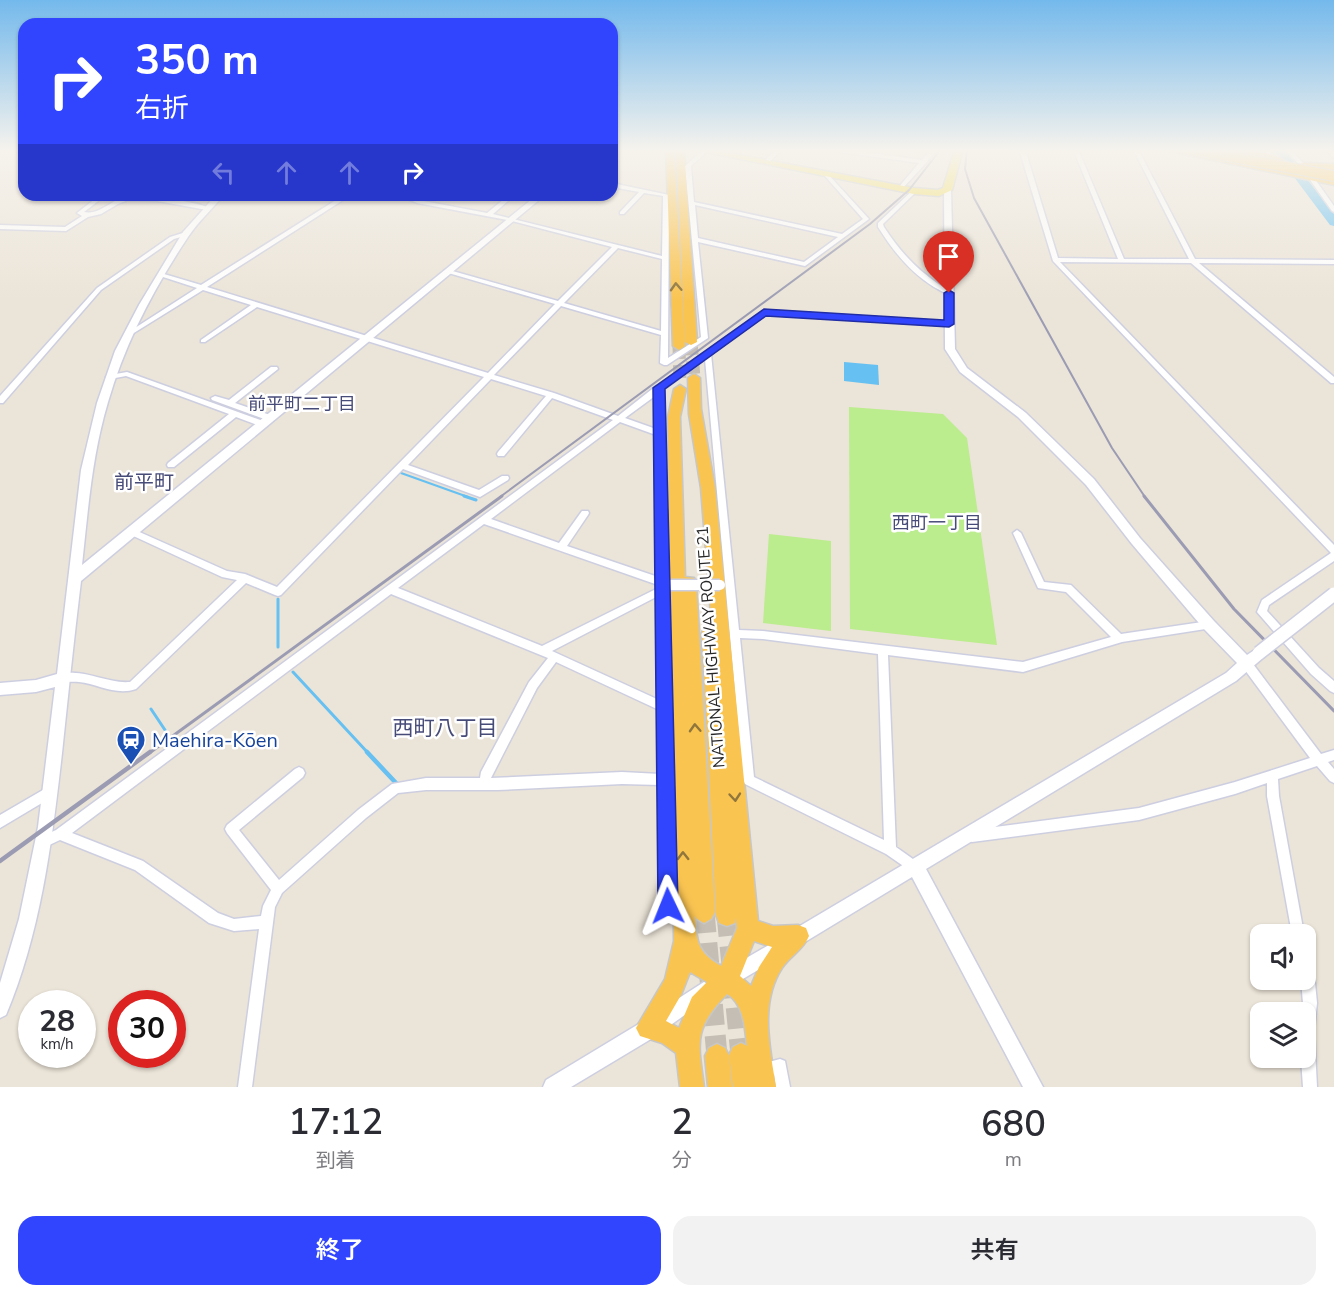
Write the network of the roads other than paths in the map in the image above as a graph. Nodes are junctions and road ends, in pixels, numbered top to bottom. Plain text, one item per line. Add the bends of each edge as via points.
1 (635, 200) edge
2 (668, 200) edge
3 (668, 200) edge
4 (683, 200) edge
5 (692, 200) edge
6 (849, 200) edge
7 (905, 200) edge
8 (947, 200) edge
9 (1037, 200) edge
10 (1097, 200) edge
11 (1162, 200) edge
12 (94, 201) edge
13 (121, 201) edge
14 (172, 201) edge
15 (214, 201) edge
16 (339, 201) edge
17 (417, 201) edge
18 (505, 201) edge
19 (534, 201) edge
20 (692, 203) junction
21 (207, 208) junction
22 (622, 213) dead end
23 (489, 214) junction
24 (87, 215) junction
25 (512, 219) junction
26 (0, 227) edge
27 (186, 234) junction
28 (842, 236) junction
29 (695, 239) junction
30 (616, 246) junction
31 (664, 258) junction
32 (1055, 260) junction
33 (1122, 261) junction
34 (1193, 261) junction
35 (1334, 262) edge
36 (447, 272) junction
37 (162, 275) junction
38 (201, 289) junction
39 (949, 293) junction
40 (255, 305) junction
41 (560, 305) junction
42 (949, 324) junction
43 (664, 334) junction
44 (127, 335) junction
45 (365, 339) junction
46 (203, 341) dead end
47 (691, 342) tunnel mouth
48 (679, 346) tunnel mouth
49 (708, 355) junction
50 (274, 369) dead end
51 (110, 377) junction
52 (489, 377) junction
53 (1334, 381) edge
54 (684, 384) junction
55 (659, 388) junction
56 (551, 395) junction
57 (215, 398) dead end
58 (0, 401) edge
59 (230, 404) junction
60 (694, 404) junction
61 (235, 414) junction
62 (619, 419) junction
63 (267, 421) junction
64 (661, 434) junction
65 (501, 454) dead end
66 (171, 465) dead end
67 (403, 466) junction
68 (505, 478) dead end
69 (585, 513) dead end
70 (484, 520) junction
71 (132, 532) junction
72 (1017, 533) dead end
73 (561, 547) junction
74 (1334, 554) edge
75 (75, 578) junction
76 (244, 578) junction
77 (725, 585) junction
78 (665, 587) junction
79 (388, 589) junction
80 (1334, 594) edge
81 (1209, 625) junction
82 (735, 634) junction
83 (1119, 638) junction
84 (883, 650) junction
85 (542, 651) junction
86 (555, 656) junction
87 (1246, 663) junction
88 (63, 678) junction
89 (1334, 688) edge
90 (0, 689) edge
91 (663, 707) junction
92 (1334, 755) edge
93 (1318, 759) junction
94 (299, 773) dead end
95 (1272, 775) junction
96 (1334, 777) edge
97 (664, 780) junction
98 (486, 784) junction
99 (48, 792) junction
100 (0, 822) edge
101 (60, 834) junction
102 (960, 837) junction
103 (43, 842) junction
104 (890, 850) junction
105 (916, 868) junction
106 (278, 889) junction
107 (704, 912) tunnel mouth
108 (727, 915) tunnel mouth
109 (685, 917) junction
110 (267, 922) junction
111 (1296, 924) edge
112 (748, 928) junction
113 (798, 936) junction
114 (685, 941) junction
115 (724, 980) junction
116 (1309, 990) edge
117 (0, 1009) edge
118 (756, 1025) junction
119 (648, 1028) junction
120 (687, 1047) junction
121 (741, 1055) tunnel mouth
122 (717, 1056) tunnel mouth
123 (763, 1078) edge
124 (245, 1087) edge
125 (553, 1087) edge
126 (692, 1087) edge
127 (720, 1087) edge
128 (745, 1087) edge
129 (783, 1087) edge
130 (1033, 1087) edge
131 (1310, 1087) edge

1 - 22 street
2 - 31 street
48 -> 3 highway
4 - 47 highway
5 - 20 street
6 - 28 street via 866,219
7 - 39 street via 880,227 898,255 922,278
8 - 39 street
9 - 32 street
10 - 33 street
11 - 34 street
12 - 24 street via 80,211
13 - 24 street
14 - 21 street
15 - 21 street
16 - 38 street
17 - 23 street
18 - 23 street
19 - 25 street
20 - 28 street
20 - 29 street
21 - 27 street
23 - 25 street
24 - 26 street via 66,229
25 - 30 street
25 - 36 street
27 - 37 street
27 - 58 street via 172,238 99,289
28 - 29 street via 803,264
29 - 43 street via 705,338 664,363
30 - 31 street
30 - 41 street
31 - 43 street
32 - 33 street
32 - 74 street
33 - 34 street
34 - 35 street
34 - 53 street
36 - 41 street
36 - 45 street
37 - 38 street
37 - 44 street
38 - 40 street
38 - 44 street
39 - 42 street
40 - 45 street
40 - 46 street
41 - 43 street
41 - 52 street
42 - 49 street via 764,312
42 - 81 street via 950,349 963,370 1022,415 1079,470
44 - 51 street
45 - 52 street
45 - 63 street
49 - 55 street
49 - 77 street
50 - 59 street
51 - 61 street via 127,374
51 - 75 street via 87,470
52 - 56 street
52 - 67 street
54 - 60 highway, NATIONAL HIGHWAY ROUTE 21
107 -> 54 highway, NATIONAL HIGHWAY ROUTE 21
109 -> 54 highway via 674,417
55 - 62 street
55 - 64 street
56 - 62 street
56 - 65 street
57 - 59 street
59 - 63 street
60 - 108 highway, NATIONAL HIGHWAY ROUTE 21
60 -> 112 highway via 708,488
61 - 63 street
61 - 66 street
62 - 64 street
62 - 70 street
63 - 71 street
64 - 78 street
67 - 68 street via 480,494
67 - 76 street via 278,592
69 - 73 street
70 - 73 street
70 - 79 street
71 - 75 street
71 - 76 street via 225,574
72 - 83 street via 1041,585 1068,588
73 - 78 street
74 - 89 street via 1265,603 1262,612
75 - 88 street
76 - 88 street via 132,686 123,688 74,675
77 - 78 street, bridge
77 - 82 street
78 - 85 street
78 - 91 street
79 - 85 street
79 - 101 street
80 - 87 street, bridge
81 - 83 street
81 - 87 street
82 - 84 street
82 - 104 street via 749,780
83 - 84 street via 1023,667
84 - 104 street
85 - 86 street
86 - 91 street
86 - 98 street via 532,686 485,776
87 - 93 street
87 - 102 street via 1231,677
88 - 90 street via 36,686
88 - 99 street
91 - 97 street
92 - 93 street
93 - 95 street
93 - 96 street
94 - 106 street via 231,829
95 - 102 street via 1138,814
95 - 111 street
97 - 98 street
97 - 109 street via 668,906
98 - 106 street via 396,788
99 - 100 street
99 - 103 street
101 - 103 street
101 - 110 street via 139,865 214,918 234,925
102 - 105 street
103 - 117 street via 26,929
104 - 105 street
105 - 113 street
105 - 130 street
106 - 110 street via 269,906
109 - 114 highway
110 - 124 street
112 - 113 highway via 773,937
112 - 115 highway
113 - 115 street
113 - 118 highway via 775,960 761,988
114 - 115 highway via 698,965
114 - 119 highway via 681,970 672,993
115 - 118 highway via 740,989
115 - 119 street
115 - 120 highway via 700,1005
116 - 131 street
118 - 123 highway
119 - 120 highway via 667,1033
119 - 125 street
120 - 126 highway
121 - 128 highway
122 - 127 highway
123 - 129 street via 780,1066

